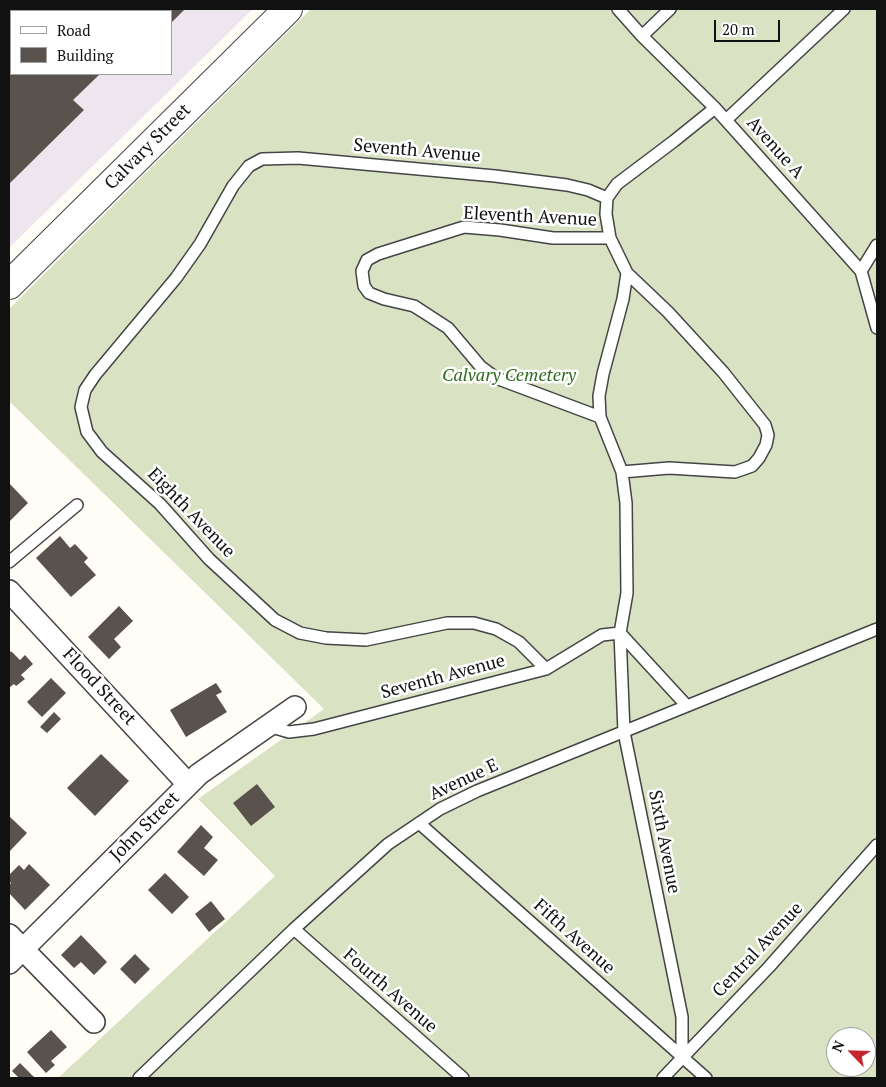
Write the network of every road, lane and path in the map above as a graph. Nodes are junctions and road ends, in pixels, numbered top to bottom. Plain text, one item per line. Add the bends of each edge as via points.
1 (288, 9) edge
2 (618, 9) edge
3 (670, 9) edge
4 (844, 9) edge
5 (642, 36) junction
6 (715, 108) junction
7 (726, 120) junction
8 (233, 186) joint
9 (607, 198) junction
10 (610, 238) junction
11 (877, 245) edge
12 (861, 271) junction
13 (627, 273) junction
14 (9, 285) edge
15 (877, 328) edge
16 (600, 417) junction
17 (622, 472) junction
18 (77, 505) dead end
19 (9, 562) edge
20 (9, 590) edge
21 (877, 629) edge
22 (620, 633) junction
23 (546, 669) junction
24 (687, 706) junction
25 (294, 707) dead end
26 (268, 726) junction
27 (624, 732) junction
28 (188, 784) junction
29 (419, 822) junction
30 (877, 845) edge
31 (294, 930) junction
32 (13, 949) edge
33 (94, 1022) dead end
34 (682, 1057) junction
35 (146, 1076) edge
36 (463, 1078) edge
37 (663, 1078) edge
38 (706, 1078) edge

1 - 14 street, Calvary Street
2 - 5 lane, Avenue A
3 - 5 lane
4 - 7 lane
5 - 6 lane, Avenue A
6 - 7 lane, Avenue A
6 - 9 lane via 617,184
7 - 12 lane, Avenue A
8 - 9 lane, Seventh Avenue via 249,166 262,159 298,158 513,178 567,185
8 - 23 lane, Eighth Avenue via 176,278 85,390 81,407 87,432 102,452 160,504 210,559 275,620 300,633 366,640 447,623 474,623 496,629 519,642
9 - 10 lane
10 - 13 lane
10 - 16 lane, Eleventh Avenue via 553,238 464,227 378,254 367,260 362,271 369,294 414,306 435,319 448,328 480,367 496,378
11 - 12 lane
12 - 15 lane, Avenue A
13 - 16 lane via 624,299 601,389
13 - 17 lane via 723,372 765,425 768,435 766,445 752,466 735,472 669,468
16 - 17 lane
17 - 22 lane via 626,503 627,593
18 - 19 lane
20 - 28 street, Flood Street
21 - 24 lane, Avenue E
22 - 23 lane, Seventh Avenue via 602,635
22 - 24 lane
22 - 27 lane, Sixth Avenue
23 - 26 lane, Seventh Avenue via 314,729 289,732
24 - 27 lane, Avenue E
25 - 26 street, John Street
26 - 28 street, John Street
27 - 29 lane, Avenue E via 476,790
27 - 34 lane, Sixth Avenue via 682,1017
28 - 32 street, John Street
29 - 31 lane, Avenue E via 388,844
29 - 34 lane, Fifth Avenue
30 - 34 lane, Central Avenue via 769,967
31 - 35 lane, Avenue E
31 - 36 lane, Fourth Avenue
32 - 33 street
34 - 37 lane, Central Avenue
34 - 38 lane, Fifth Avenue

